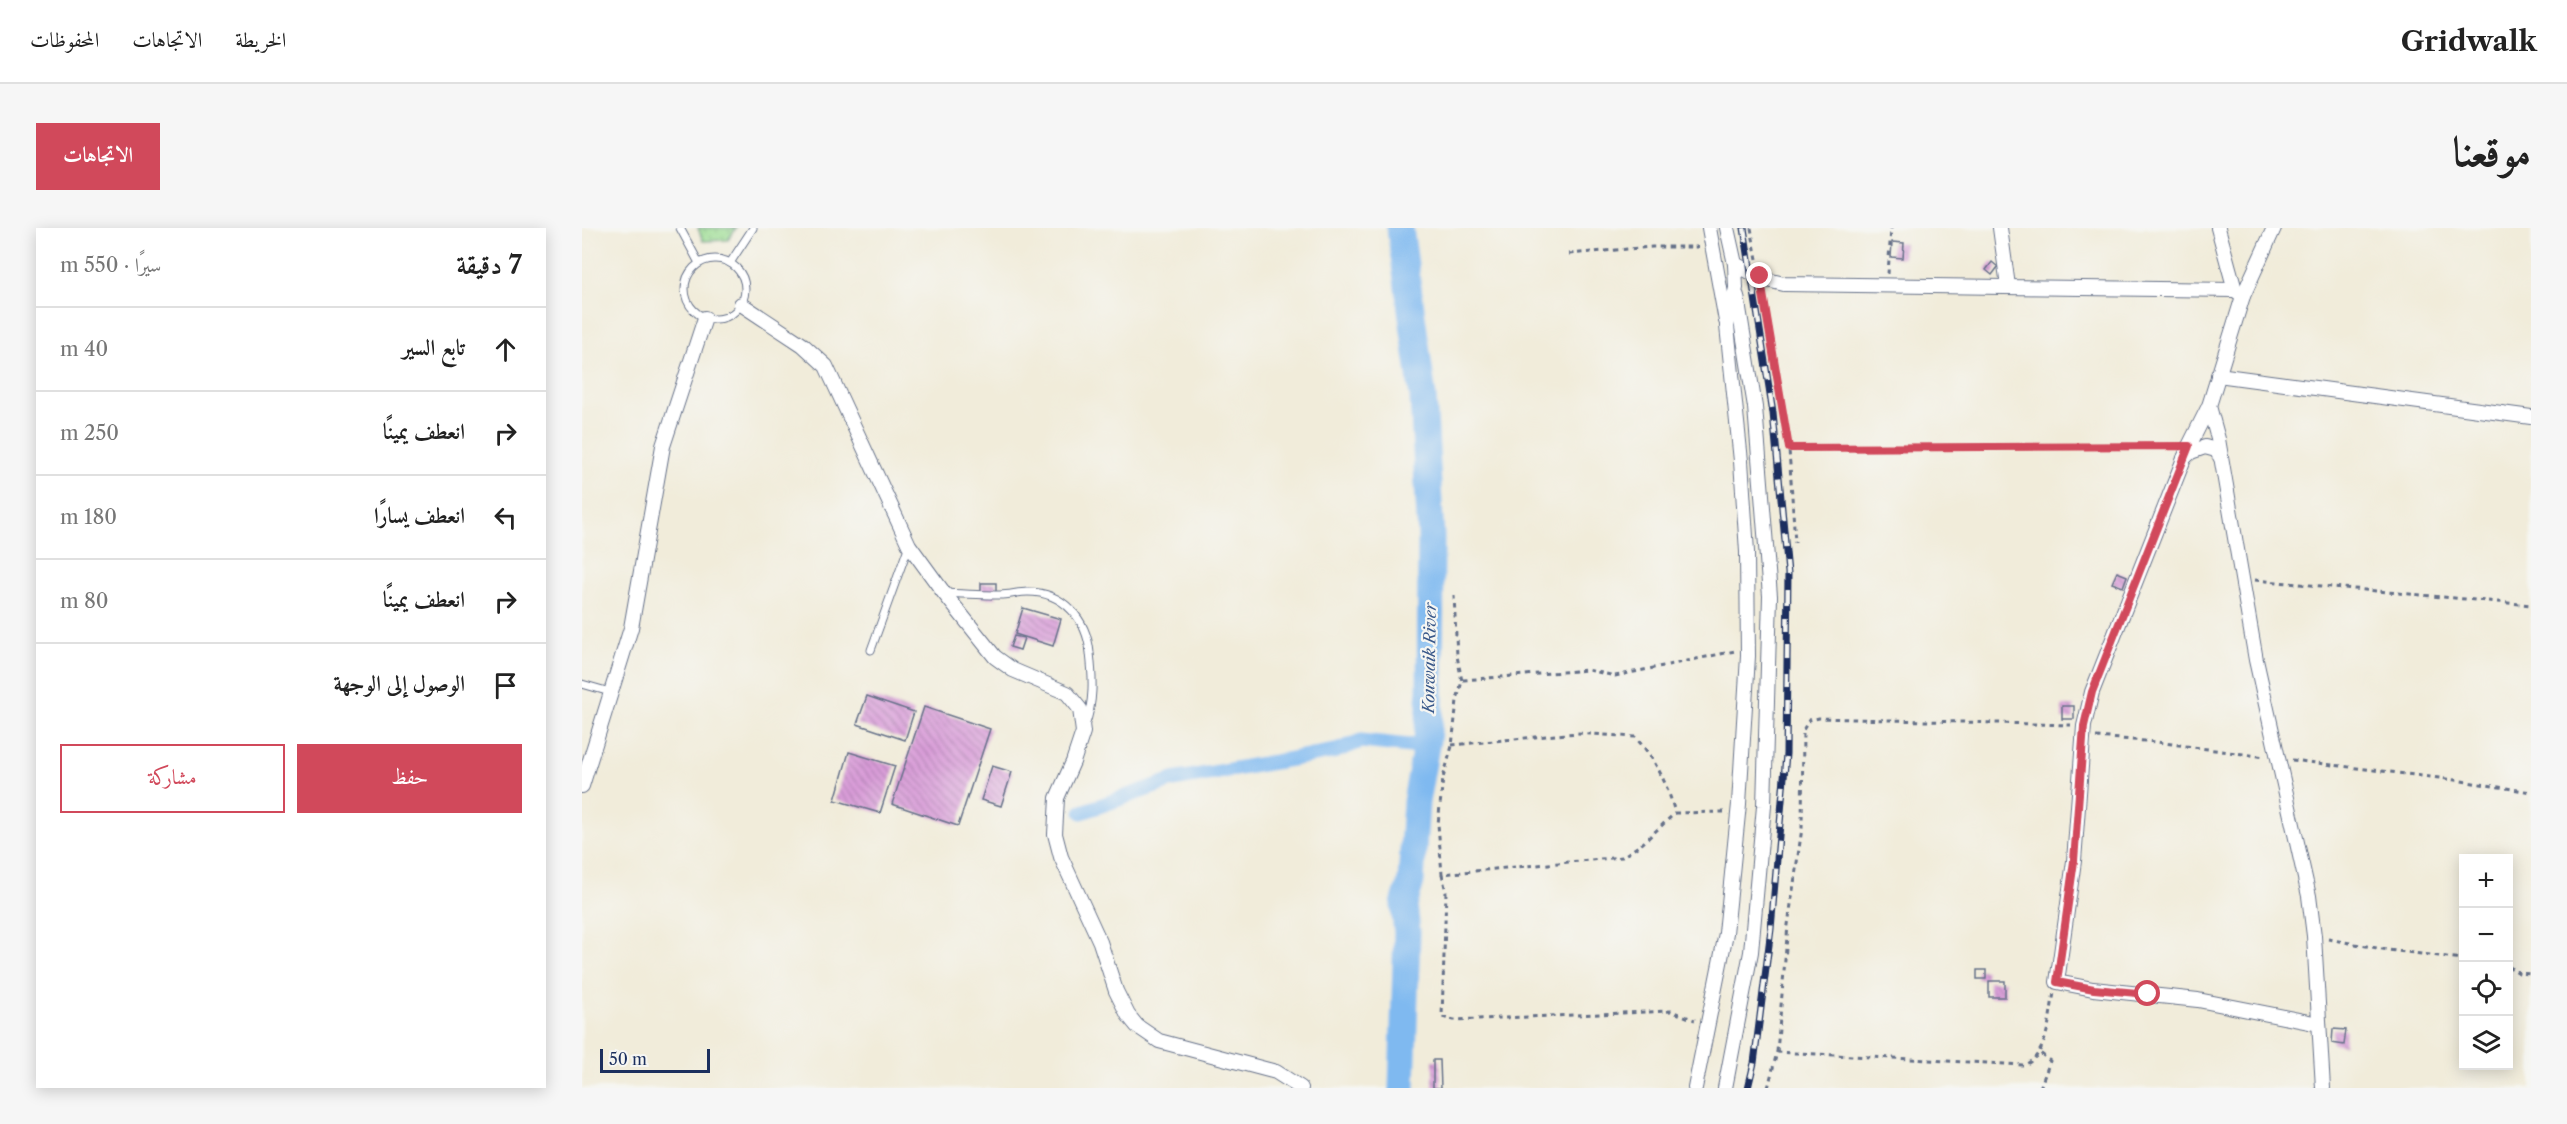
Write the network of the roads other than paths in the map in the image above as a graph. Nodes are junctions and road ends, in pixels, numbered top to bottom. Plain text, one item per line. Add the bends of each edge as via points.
1 (680, 228) edge
2 (753, 228) edge
3 (1709, 228) edge
4 (1727, 228) edge
5 (2000, 228) edge
6 (2218, 228) edge
7 (2274, 228) edge
8 (699, 263) junction
9 (730, 263) junction
10 (1735, 264) junction
11 (2008, 286) junction
12 (1736, 288) junction
13 (2239, 293) junction
14 (741, 304) junction
15 (705, 318) junction
16 (1727, 326) junction
17 (2218, 375) junction
18 (2209, 406) junction
19 (2531, 417) edge
20 (2186, 452) junction
21 (2221, 458) junction
22 (909, 545) junction
23 (944, 593) junction
24 (871, 650) dead end
25 (582, 684) edge
26 (610, 692) junction
27 (1083, 732) junction
28 (582, 786) edge
29 (2319, 1024) junction
30 (1301, 1088) edge
31 (1695, 1088) edge
32 (1725, 1088) edge
33 (2323, 1088) edge

1 - 8 lane
2 - 9 lane
3 - 16 street
4 - 10 street
5 - 11 street
6 - 13 street
7 - 13 street
8 - 9 lane via 720,259
8 - 15 lane via 686,277 685,297 689,306
9 - 14 lane via 743,276
10 - 11 street via 1784,284
10 - 12 street
11 - 13 street
12 - 16 street
12 - 32 street via 1755,407 1770,596 1764,806 1751,952
13 - 17 street
14 - 15 lane via 726,318
14 - 22 street via 803,345 826,366
15 - 26 street via 663,446 631,628
16 - 31 street via 1742,472 1748,648 1726,933
17 - 18 street
17 - 19 street
18 - 20 street
18 - 21 street
20 - 21 street via 2205,447 2216,450
20 - 29 street via 2092,692 2084,731 2074,861 2057,982 2198,1000
21 - 29 street via 2256,660 2309,896
22 - 23 street
22 - 24 lane
23 - 27 street via 1003,664 1057,687 1075,700 1083,718
23 - 27 lane via 1029,592 1052,596 1076,614 1088,636 1091,656 1092,706
25 - 26 lane
26 - 28 street
27 - 30 street via 1057,798 1054,834 1128,1015 1159,1041 1276,1072
29 - 33 street

